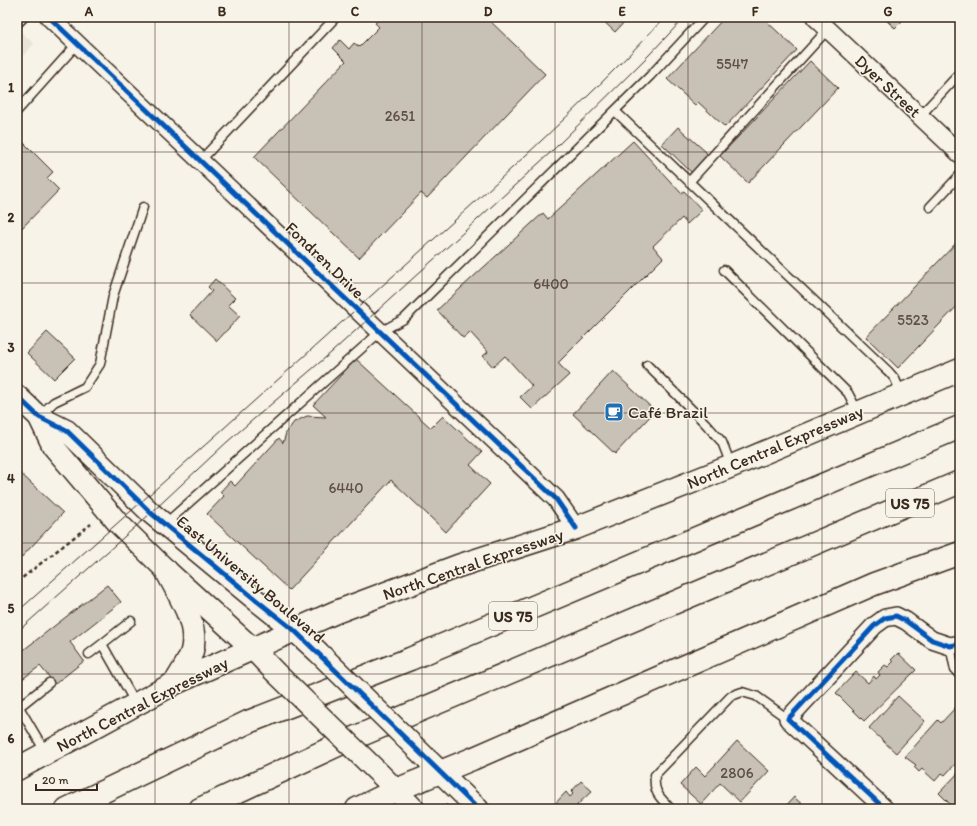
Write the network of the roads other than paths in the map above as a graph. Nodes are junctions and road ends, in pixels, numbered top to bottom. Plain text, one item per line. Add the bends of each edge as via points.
1 (24, 17) edge
2 (49, 17) edge
3 (336, 17) edge
4 (705, 17) edge
5 (815, 17) edge
6 (17, 24) edge
7 (828, 29) junction
8 (77, 44) junction
9 (960, 74) edge
10 (17, 111) edge
11 (615, 111) junction
12 (920, 116) junction
13 (960, 154) edge
14 (200, 161) junction
15 (960, 175) edge
16 (690, 182) junction
17 (143, 207) dead end
18 (930, 207) dead end
19 (724, 270) dead end
20 (380, 332) junction
21 (647, 365) dead end
22 (960, 370) edge
23 (902, 394) junction
24 (17, 396) edge
25 (859, 413) junction
26 (39, 416) junction
27 (960, 427) edge
28 (732, 466) junction
29 (960, 482) edge
30 (165, 525) junction
31 (576, 528) junction
32 (960, 553) edge
33 (166, 570) junction
34 (131, 621) dead end
35 (295, 630) junction
36 (102, 644) junction
37 (955, 645) edge
38 (253, 649) junction
39 (89, 654) dead end
40 (960, 675) edge
41 (49, 683) dead end
42 (175, 683) junction
43 (136, 704) junction
44 (788, 719) junction
45 (46, 753) junction
46 (17, 769) edge
47 (441, 772) junction
48 (389, 783) junction
49 (67, 809) edge
50 (201, 809) edge
51 (357, 809) edge
52 (414, 809) edge
53 (478, 809) edge
54 (671, 809) edge
55 (885, 809) edge

1 - 6 lane
2 - 8 street, Fondren Drive
3 - 14 lane
4 - 11 lane
5 - 7 street, Dyer Street
7 - 12 street, Dyer Street
7 - 16 lane
8 - 10 lane
8 - 14 street, Fondren Drive
9 - 12 lane
11 - 16 lane
11 - 20 lane via 404,319
12 - 13 street, Dyer Street
14 - 20 street, Fondren Drive
15 - 18 lane
16 - 23 lane via 890,372
17 - 26 lane via 113,296 100,364 85,387 54,402
19 - 25 lane via 848,393
20 - 30 lane
20 - 31 street, Fondren Drive via 556,499
21 - 28 lane via 722,442
22 - 23 main road, North Central Expressway
23 - 25 main road, North Central Expressway
24 - 26 street, East University Boulevard
25 - 28 main road, North Central Expressway
26 - 30 street, East University Boulevard via 68,431
26 - 33 street, East University Boulevard via 53,446 118,523
27 - 49 main road, US 75 via 410,659 248,722
28 - 31 main road, North Central Expressway
29 - 50 main road, US 75 via 364,734
30 - 35 street, East University Boulevard
31 - 35 main road, North Central Expressway via 419,580
32 - 47 main road via 874,584
33 - 38 street, East University Boulevard
33 - 42 main road via 190,618 193,640 192,651
34 - 36 lane
35 - 38 main road, North Central Expressway
35 - 47 street, East University Boulevard, bridge
36 - 39 lane
36 - 43 lane
37 - 40 lane via 955,670
37 - 44 street via 932,640 896,616 885,618 874,626
38 - 42 main road, North Central Expressway
38 - 48 street, East University Boulevard, bridge
41 - 45 lane via 19,707
42 - 43 main road, North Central Expressway
43 - 45 main road, North Central Expressway
44 - 54 lane via 756,696 742,692 731,696 655,775 654,786 660,798
44 - 55 street
45 - 46 main road, North Central Expressway
47 - 48 main road
47 - 53 street, East University Boulevard
48 - 51 main road
48 - 52 street, East University Boulevard

